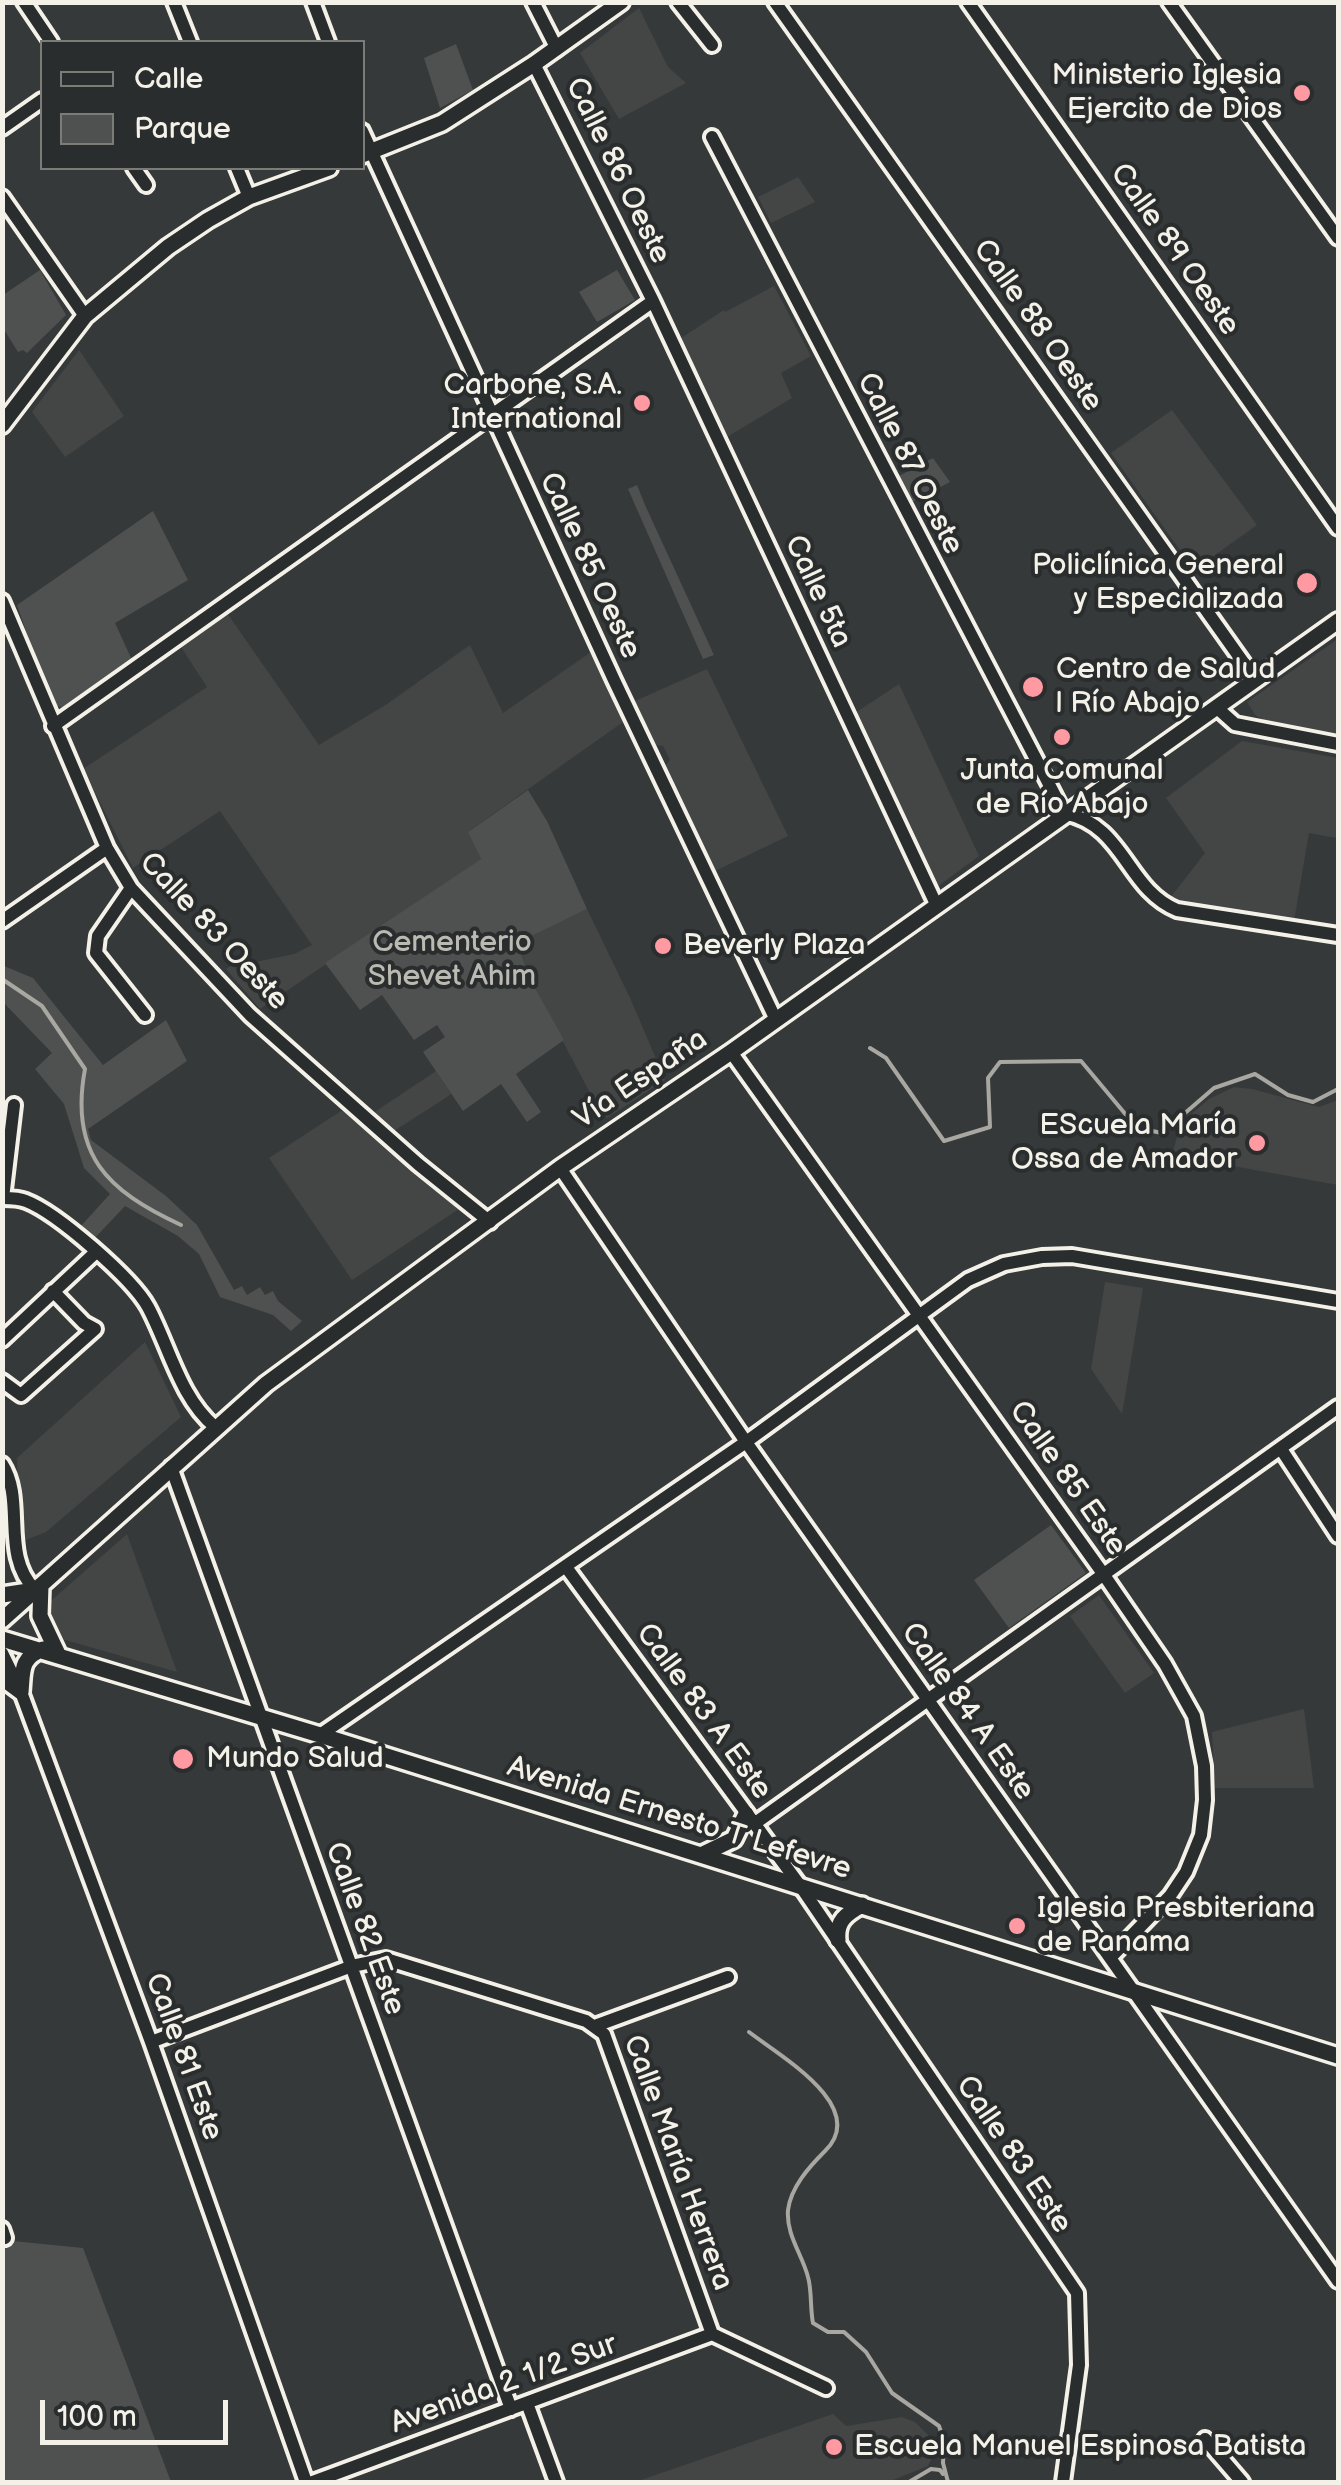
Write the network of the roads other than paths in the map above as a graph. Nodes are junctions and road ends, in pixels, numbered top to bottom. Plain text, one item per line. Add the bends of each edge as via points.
1 (24, 2) edge
2 (174, 2) edge
3 (313, 2) edge
4 (532, 2) edge
5 (621, 2) edge
6 (678, 2) edge
7 (775, 2) edge
8 (968, 2) edge
9 (1169, 2) edge
10 (50, 40) edge
11 (189, 40) edge
12 (327, 40) edge
13 (712, 45) dead end
14 (557, 49) junction
15 (534, 64) junction
16 (40, 101) edge
17 (2, 128) edge
18 (712, 137) dead end
19 (367, 154) edge
20 (136, 170) edge
21 (239, 170) edge
22 (323, 170) edge
23 (146, 184) dead end
24 (2, 196) edge
25 (248, 197) junction
26 (1338, 238) edge
27 (653, 301) junction
28 (85, 316) junction
29 (492, 414) junction
30 (2, 425) edge
31 (1338, 528) edge
32 (2, 601) edge
33 (1338, 621) edge
34 (1255, 680) junction
35 (1216, 707) junction
36 (54, 726) junction
37 (1338, 744) edge
38 (1064, 813) junction
39 (107, 848) junction
40 (131, 888) junction
41 (936, 904) junction
42 (2, 921) edge
43 (1338, 934) edge
44 (145, 1015) dead end
45 (776, 1020) junction
46 (731, 1052) junction
47 (14, 1106) dead end
48 (560, 1168) junction
49 (3, 1198) edge
50 (490, 1222) junction
51 (96, 1252) junction
52 (53, 1291) junction
53 (1338, 1300) edge
54 (919, 1313) junction
55 (2, 1340) edge
56 (2, 1382) edge
57 (1338, 1407) edge
58 (215, 1427) junction
59 (746, 1442) junction
60 (1280, 1449) junction
61 (2, 1464) edge
62 (171, 1467) junction
63 (1338, 1536) edge
64 (566, 1566) junction
65 (1104, 1575) junction
66 (38, 1587) junction
67 (2, 1596) edge
68 (2, 1620) edge
69 (2, 1639) edge
70 (51, 1652) junction
71 (2, 1653) edge
72 (2, 1678) edge
73 (21, 1692) junction
74 (928, 1702) junction
75 (261, 1718) junction
76 (320, 1735) junction
77 (750, 1819) junction
78 (701, 1855) junction
79 (800, 1887) junction
80 (862, 1904) junction
81 (838, 1940) junction
82 (1110, 1958) junction
83 (352, 1966) junction
84 (728, 1976) dead end
85 (1133, 1991) junction
86 (596, 2026) junction
87 (151, 2042) junction
88 (1338, 2056) edge
89 (1338, 2281) edge
90 (712, 2334) junction
91 (826, 2388) dead end
92 (527, 2403) junction
93 (511, 2409) junction
94 (1205, 2439) dead end
95 (309, 2482) edge
96 (556, 2482) edge
97 (1063, 2482) edge
98 (1242, 2482) edge

1 - 10 street
2 - 11 street
3 - 12 street
4 - 14 street, Calle 86 Oeste
5 - 14 main road
6 - 13 street
7 - 34 street, Calle 88 Oeste
8 - 31 street, Calle 89 Oeste
9 - 26 street
14 - 15 main road
15 - 19 main road via 442,123
15 - 27 street, Calle 86 Oeste
16 - 17 street
18 - 38 street, Calle 87 Oeste
19 - 29 street, Calle 85 Oeste
20 - 23 street
21 - 25 street
22 - 25 main road
24 - 28 street
25 - 28 main road via 168,247
27 - 29 street
27 - 41 street, Calle 5ta
28 - 30 main road
29 - 36 street
29 - 45 street, Calle 85 Oeste
32 - 36 street, Calle 83 Oeste
33 - 34 main road, Vía España
34 - 35 main road, Vía España
35 - 37 street via 1235,724
35 - 38 main road, Vía España
36 - 39 street, Calle 83 Oeste
38 - 41 main road, Vía España
38 - 43 street via 1098,826 1158,902
39 - 40 street, Calle 83 Oeste
39 - 42 street
40 - 44 street via 98,936 96,953
40 - 50 street, Calle 83 Oeste via 250,1015
41 - 45 main road, Vía España
45 - 46 main road, Vía España
46 - 48 main road, Vía España
46 - 54 street, Calle 85 Este
47 - 49 street
48 - 50 main road, Vía España
48 - 59 street, Calle 84 A Este
49 - 51 street via 43,1210
50 - 58 main road, Vía España
51 - 52 street
51 - 58 street via 147,1304 198,1413
52 - 55 street
52 - 56 street via 96,1329 21,1395
53 - 54 street via 1042,1256 968,1280
54 - 59 street
54 - 65 street, Calle 85 Este
57 - 60 street
58 - 62 main road, Vía España
59 - 64 street
59 - 74 street, Calle 84 A Este
60 - 63 street
60 - 65 street
61 - 66 street via 10,1476 21,1576
62 - 66 main road, Vía España
62 - 75 street, Calle 82 Este
64 - 76 street
64 - 77 street, Calle 83 A Este
65 - 74 street
65 - 82 street, Calle 85 Este via 1194,1716 1205,1800 1201,1835 1186,1872 1154,1916
66 - 67 main road
66 - 68 main road, Vía España
66 - 70 main road
69 - 70 main road, Avenida Ernesto T Lefevre
70 - 73 main road via 31,1655 23,1664
70 - 75 main road, Avenida Ernesto T Lefevre
71 - 73 street, Calle 81 Este
72 - 73 main road
73 - 87 street, Calle 81 Este
74 - 77 street
74 - 82 street, Calle 84 A Este
75 - 76 main road, Avenida Ernesto T Lefevre
75 - 83 street, Calle 82 Este
76 - 78 main road, Avenida Ernesto T Lefevre
77 - 78 main road via 730,1842
77 - 79 street, Calle 83 A Este
78 - 79 main road, Avenida Ernesto T Lefevre
79 - 80 main road, Avenida Ernesto T Lefevre
79 - 81 street, Calle 83 Este
80 - 81 main road via 842,1918
80 - 85 main road, Avenida Ernesto T Lefevre
81 - 97 street, Calle 83 Este via 1077,2293 1079,2365
82 - 85 street, Calle 84 A Este
83 - 86 street, Calle María Herrera via 396,1960
83 - 87 street, Calle María Herrera
83 - 93 street, Calle 82 Este
84 - 86 street
85 - 88 main road, Avenida Ernesto T Lefevre
85 - 89 street, Calle 84 A Este
86 - 90 street, Calle María Herrera
87 - 95 street, Calle 81 Este
90 - 91 street
90 - 92 street, Avenida 2 1/2 Sur
92 - 93 street, Avenida 2 1/2 Sur
92 - 96 street
93 - 95 street, Avenida 2 1/2 Sur
94 - 98 street

